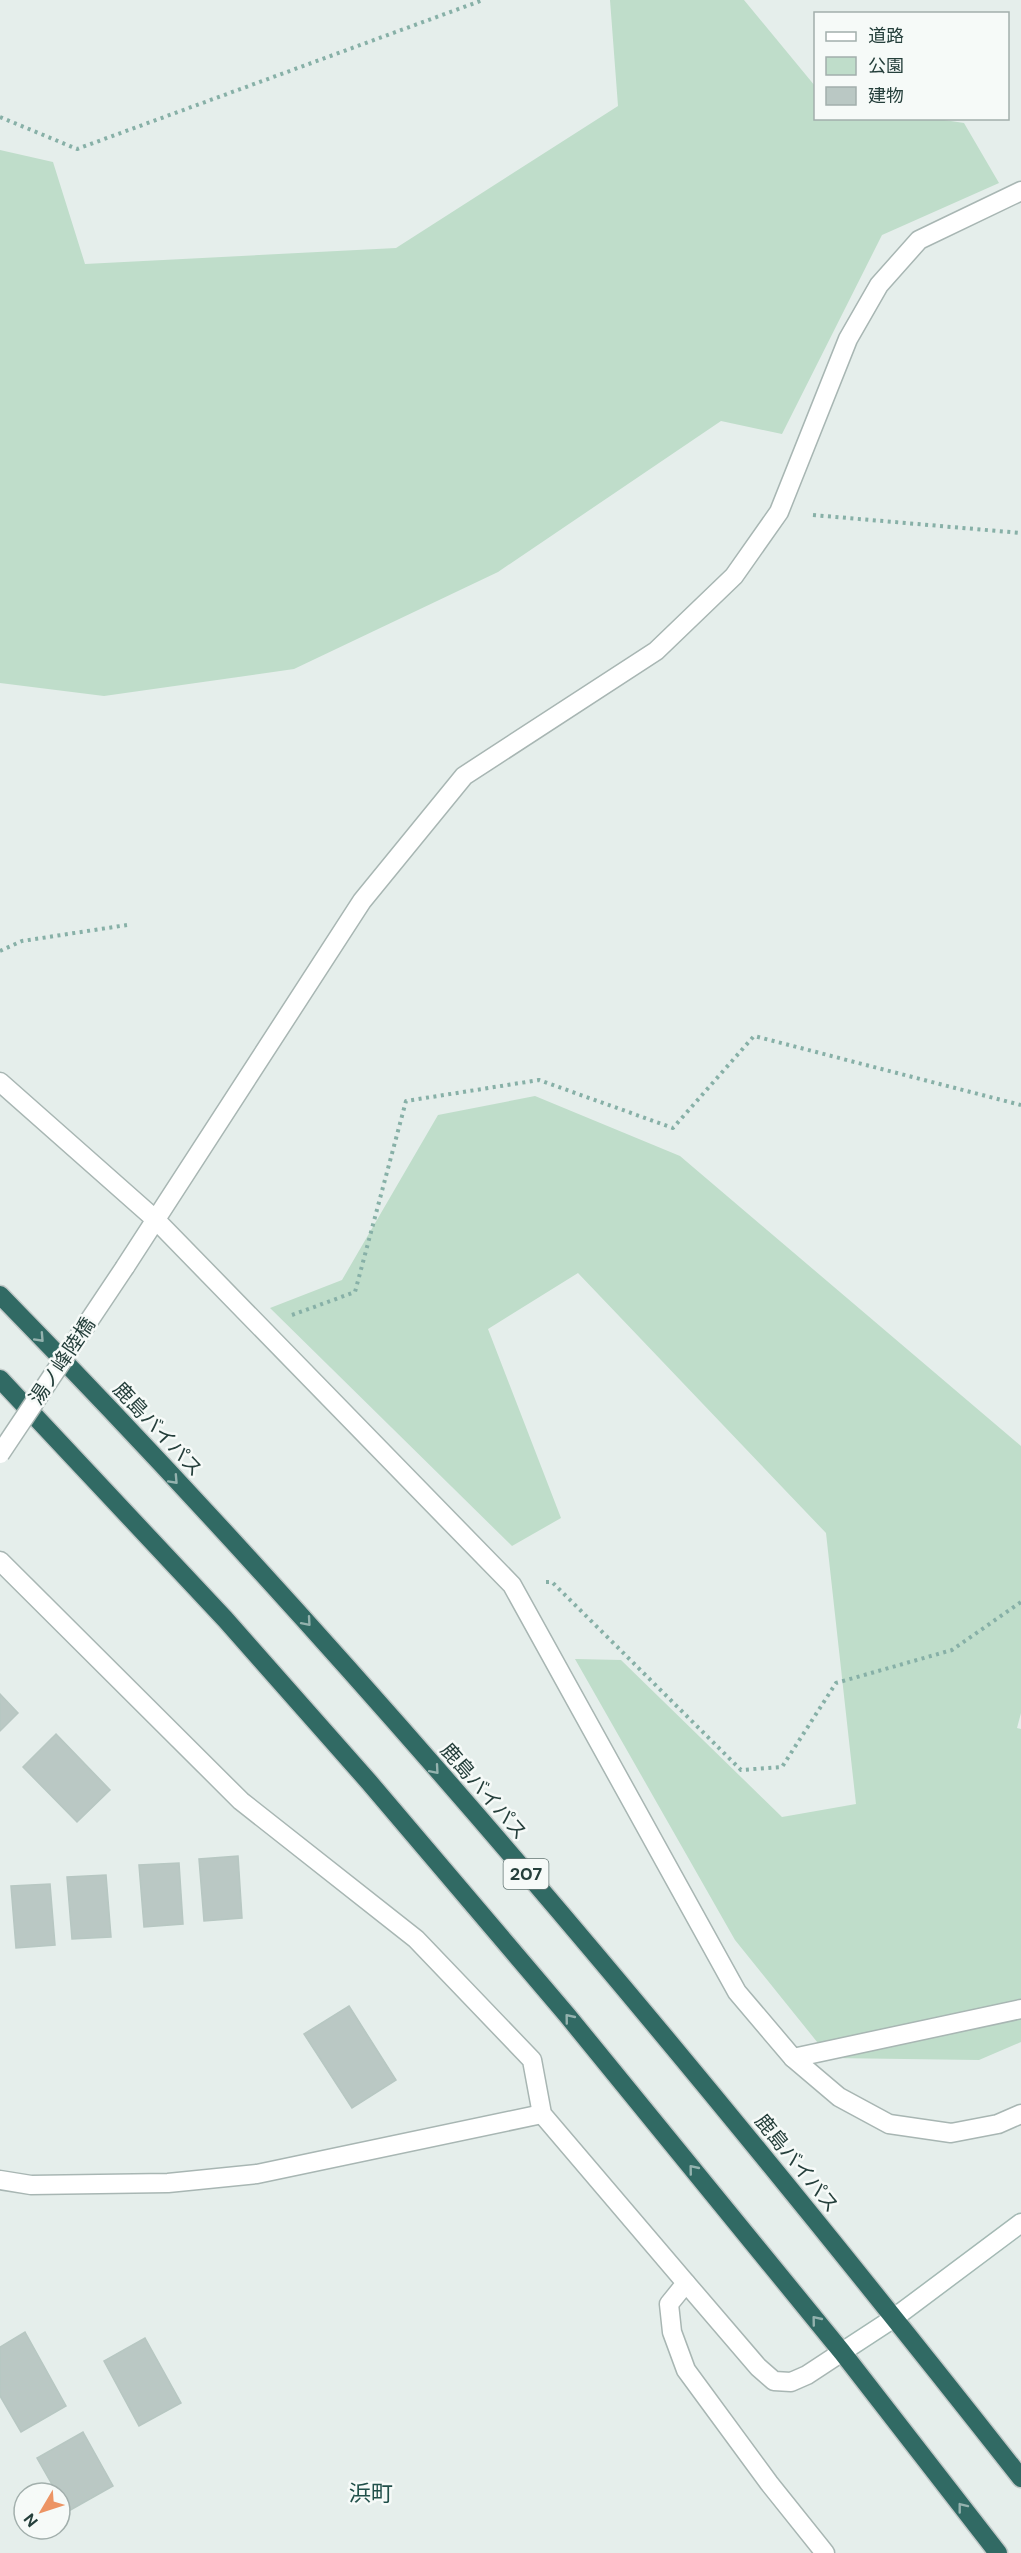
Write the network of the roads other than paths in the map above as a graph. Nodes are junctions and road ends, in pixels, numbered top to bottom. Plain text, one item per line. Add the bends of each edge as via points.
1 (1021, 191) edge
2 (0, 1082) edge
3 (156, 1220) junction
4 (0, 1296) edge
5 (0, 1379) edge
6 (0, 1454) edge
7 (0, 1561) edge
8 (1021, 2009) edge
9 (793, 2058) junction
10 (543, 2114) junction
11 (1021, 2114) edge
12 (0, 2181) edge
13 (1021, 2223) edge
14 (686, 2283) junction
15 (894, 2318) junction
16 (842, 2352) junction
17 (1021, 2478) edge
18 (825, 2553) edge
19 (998, 2553) edge

1 - 3 street, 湯ノ峰陸橋 via 920,240 879,285 848,339 779,512 734,576 656,651 464,776 362,902
2 - 3 street
3 - 6 street, 湯ノ峰陸橋, bridge
3 - 9 street via 512,1585 737,1992
4 -> 15 highway, 鹿島バイパス / 207 via 290,1603 604,1964
16 -> 5 highway via 567,2014 369,1782 225,1619
7 - 10 street via 241,1801 416,1939 532,2060
8 - 9 street
9 - 11 street via 839,2097 889,2124 951,2133 999,2124
10 - 12 street via 256,2174 168,2183 31,2185
10 - 14 street
13 - 15 street
14 - 16 street via 774,2381 791,2382
14 - 18 street via 669,2304 672,2332 686,2370
15 - 16 street
15 - 17 highway, 鹿島バイパス / 207
19 -> 16 highway

